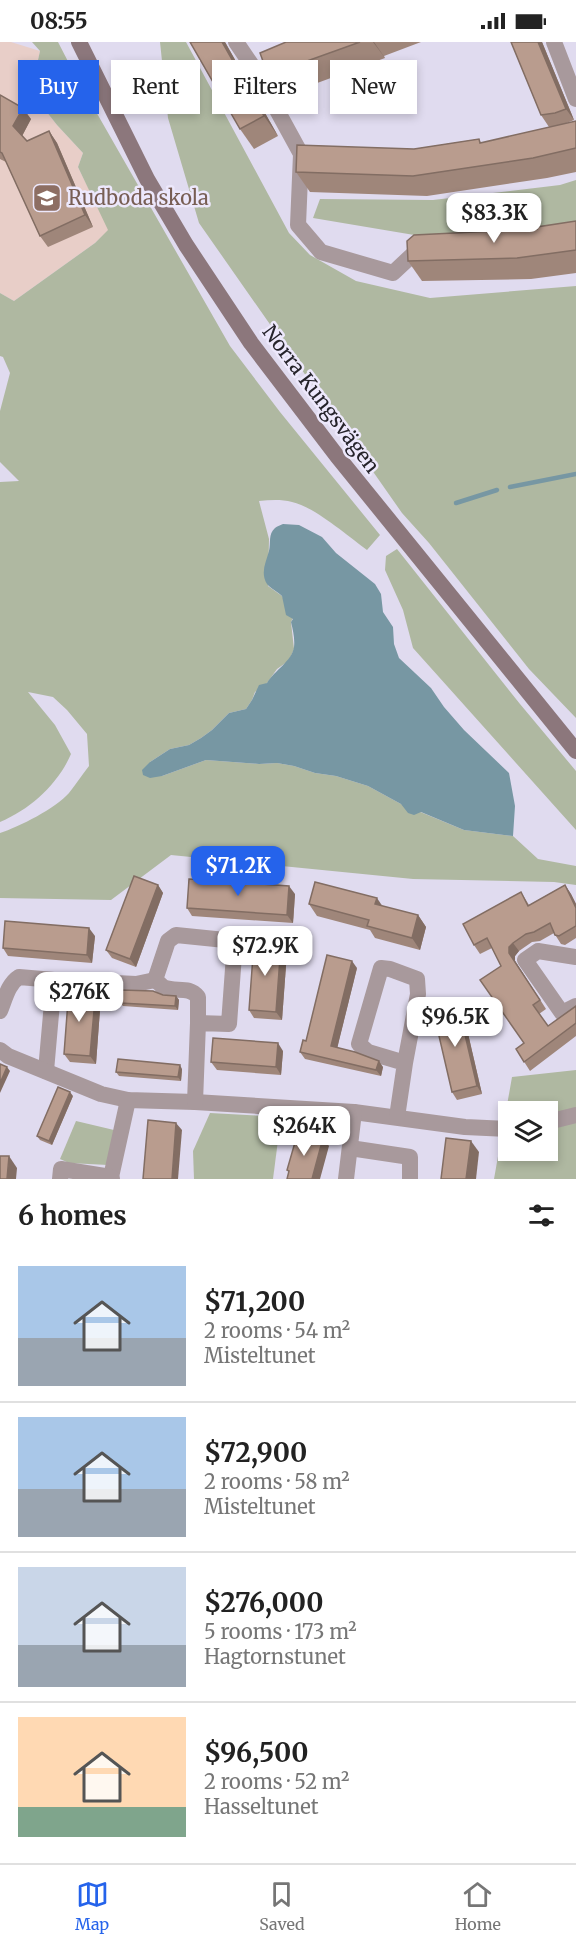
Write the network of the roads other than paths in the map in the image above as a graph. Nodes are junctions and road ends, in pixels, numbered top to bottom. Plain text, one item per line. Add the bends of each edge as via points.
1 (79, 42) edge
2 (236, 42) edge
3 (554, 42) edge
4 (248, 60) edge
5 (576, 99) edge
6 (282, 114) edge
7 (435, 244) edge
8 (576, 751) edge
9 (576, 957) edge
10 (54, 980) junction
11 (155, 980) junction
12 (576, 1006) edge
13 (0, 1011) edge
14 (198, 1023) junction
15 (0, 1050) edge
16 (405, 1063) junction
17 (45, 1071) junction
18 (128, 1100) junction
19 (195, 1101) junction
20 (354, 1112) junction
21 (576, 1115) edge
22 (398, 1117) junction
23 (558, 1120) edge
24 (498, 1129) edge
25 (350, 1148) junction
26 (111, 1178) edge
27 (60, 1179) edge
28 (346, 1179) edge
29 (410, 1179) edge

1 - 8 main road, Norra Kungsvägen via 147,179 251,343
2 - 4 street
3 - 5 street
6 - 7 street via 306,154 298,225 321,252 393,273 424,245
9 - 12 street via 538,951 525,960 562,1013
10 - 11 street via 136,984
10 - 13 street via 16,979
10 - 17 street
11 - 14 street via 164,988 188,989 196,994
11 - 14 street via 168,941 176,934 235,941 229,1024
14 - 19 street
15 - 17 street
16 - 16 street via 418,994 417,979 381,968 359,1044 368,1052
16 - 22 street
17 - 18 street via 101,1094
18 - 19 street
18 - 26 street
19 - 20 street
20 - 22 street
20 - 25 street
21 - 23 street
22 - 24 street
25 - 28 street
25 - 29 street via 410,1157
26 - 27 street via 61,1169

